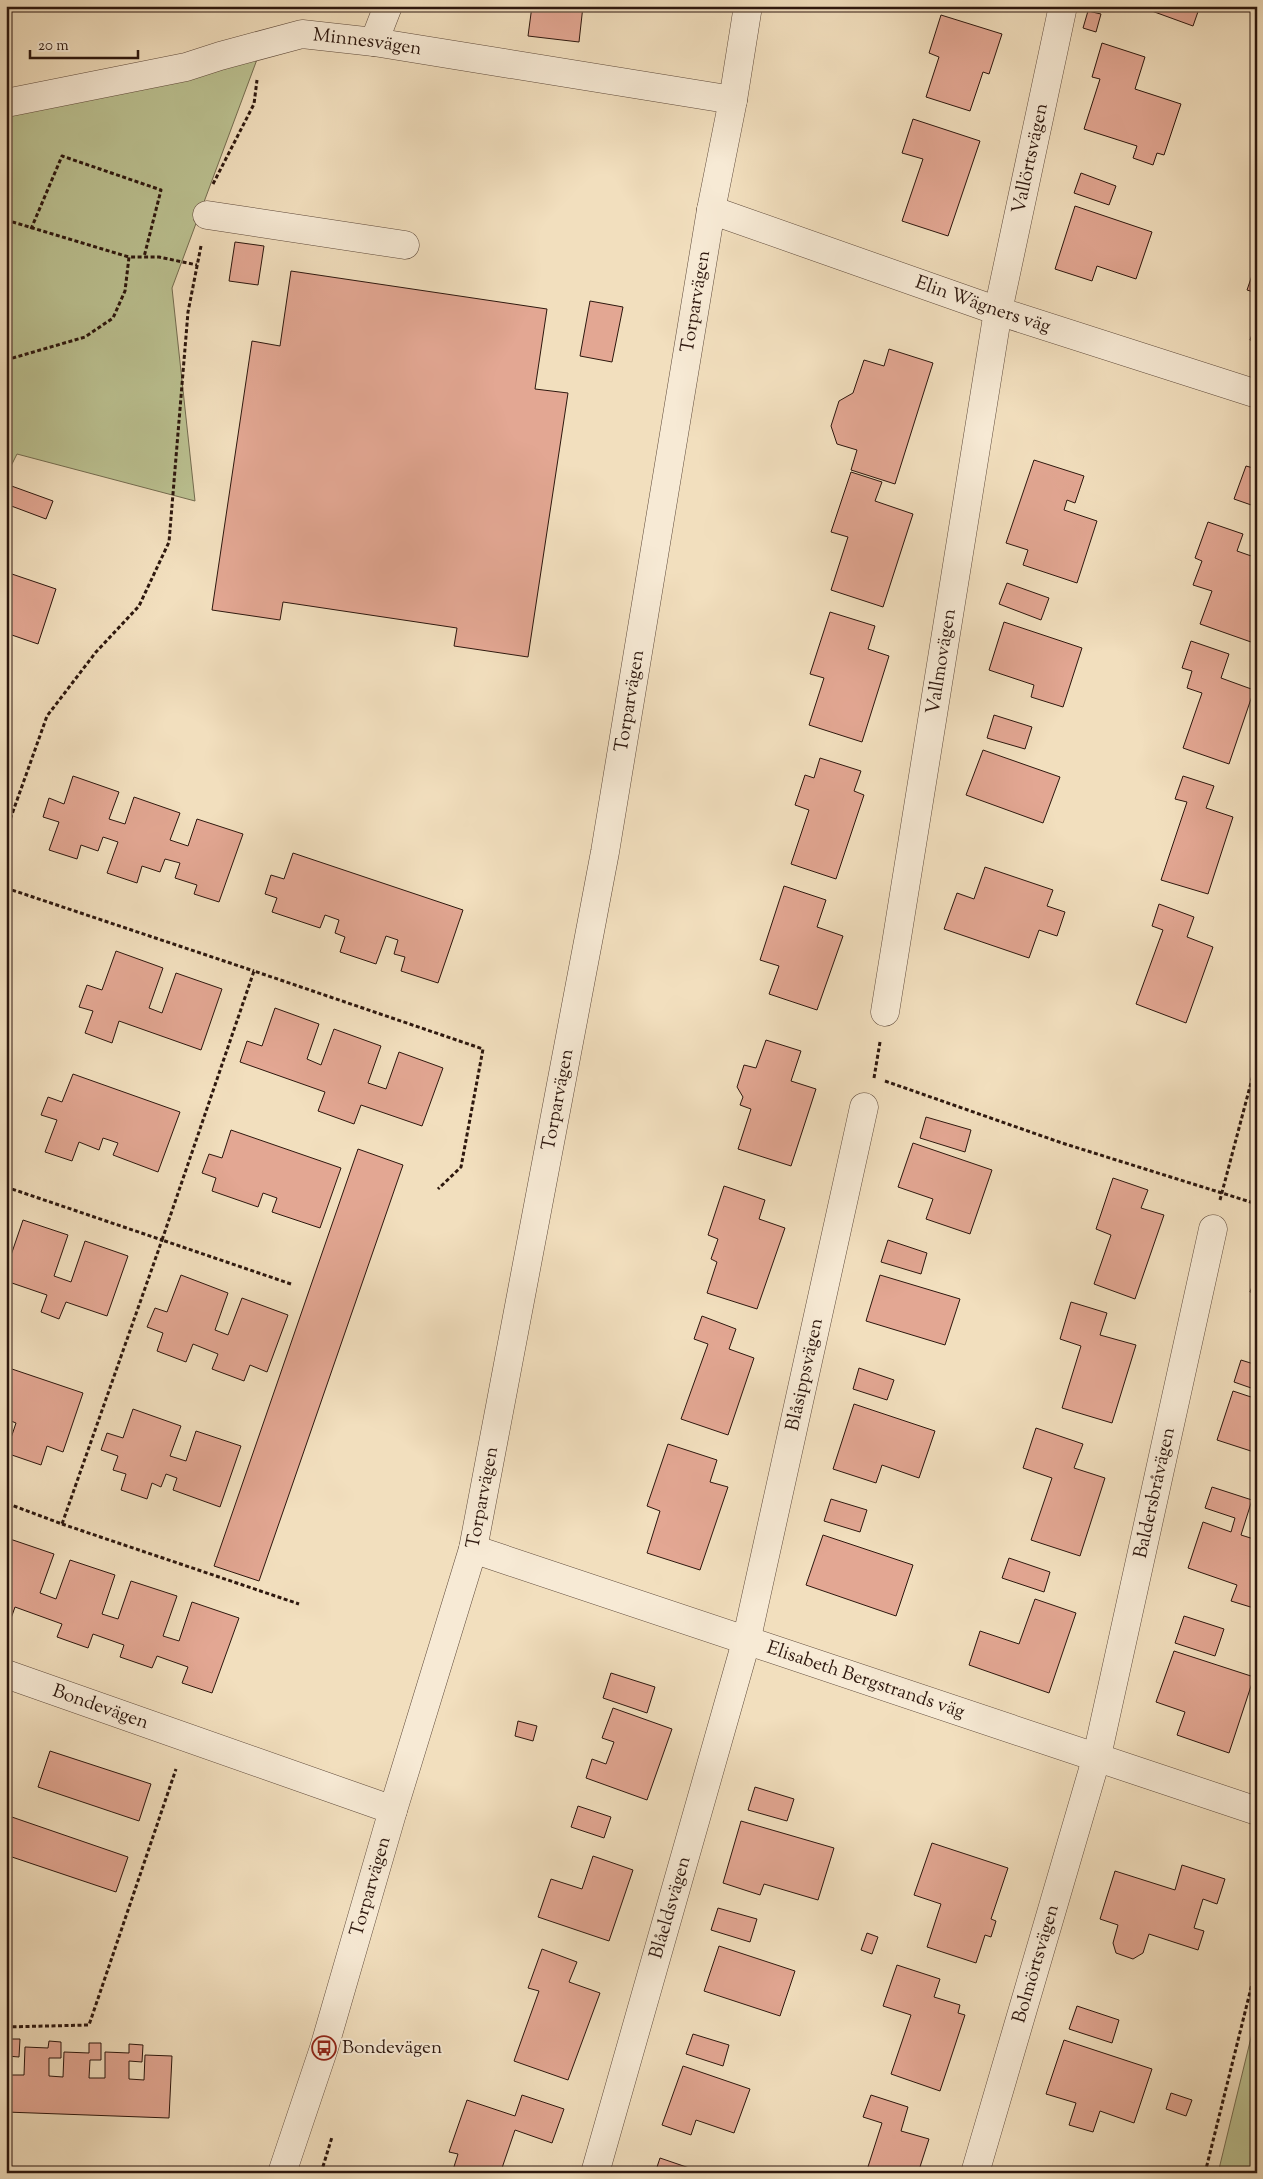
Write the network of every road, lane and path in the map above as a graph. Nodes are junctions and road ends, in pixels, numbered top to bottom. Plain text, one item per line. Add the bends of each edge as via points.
1 (388, 6) edge
2 (748, 6) edge
3 (1063, 6) edge
4 (374, 42) junction
5 (262, 46) junction
6 (733, 100) junction
7 (6, 103) edge
8 (710, 210) junction
9 (207, 215) junction
10 (6, 220) edge
11 (31, 229) junction
12 (404, 245) dead end
13 (129, 257) junction
14 (144, 257) junction
15 (197, 265) junction
16 (998, 311) junction
17 (6, 360) edge
18 (1257, 394) edge
19 (6, 832) edge
20 (6, 888) edge
21 (254, 971) junction
22 (885, 1012) joint
23 (1257, 1060) edge
24 (864, 1107) dead end
25 (6, 1187) edge
26 (438, 1189) dead end
27 (1221, 1193) junction
28 (1257, 1204) edge
29 (1213, 1230) joint
30 (162, 1240) junction
31 (291, 1284) dead end
32 (6, 1503) edge
33 (62, 1524) junction
34 (473, 1549) junction
35 (298, 1604) dead end
36 (746, 1642) junction
37 (6, 1674) edge
38 (187, 1738) junction
39 (1097, 1756) junction
40 (393, 1810) junction
41 (1257, 1811) edge
42 (1257, 1964) edge
43 (6, 2027) edge
44 (332, 2137) dead end
45 (282, 2173) edge
46 (322, 2173) edge
47 (595, 2173) edge
48 (975, 2173) edge
49 (1206, 2173) edge

1 - 4 street
2 - 6 street, Torparvägen
3 - 16 street, Vallörtsvägen
4 - 5 street, Minnesvägen via 302,34
4 - 6 street, Minnesvägen
5 - 7 street, Minnesvägen via 186,67
5 - 9 path via 254,104 213,181
6 - 8 street, Torparvägen
8 - 16 street, Elin Wägners väg
8 - 34 street, Torparvägen via 605,852
9 - 12 street
9 - 15 path
10 - 11 path
11 - 13 path
11 - 14 path via 62,156 161,190
13 - 14 path
13 - 17 path via 126,291 113,318 85,337
14 - 15 path
15 - 19 path via 188,312 169,542 139,606 96,652 47,716
16 - 18 street, Elin Wägners väg
16 - 22 street, Vallmovägen
20 - 21 path
21 - 26 path via 483,1049 461,1167
21 - 30 path
22 - 27 path via 874,1078 1062,1144
23 - 27 path
24 - 36 street, Blåsippsvägen
25 - 30 path
27 - 28 path
27 - 29 path
29 - 39 street, Baldersbråvägen
30 - 31 path
30 - 33 path
32 - 33 path
33 - 35 path
34 - 36 street, Elisabeth Bergstrands väg
34 - 40 street, Torparvägen
36 - 39 street, Elisabeth Bergstrands väg
36 - 47 street, Blåeldsvägen
37 - 38 street, Bondevägen
38 - 40 street, Bondevägen
38 - 43 path via 90,2025
39 - 41 street, Elisabeth Bergstrands väg
39 - 48 street, Bolmörtsvägen
40 - 45 street, Torparvägen via 324,2048
42 - 49 path
44 - 46 path

